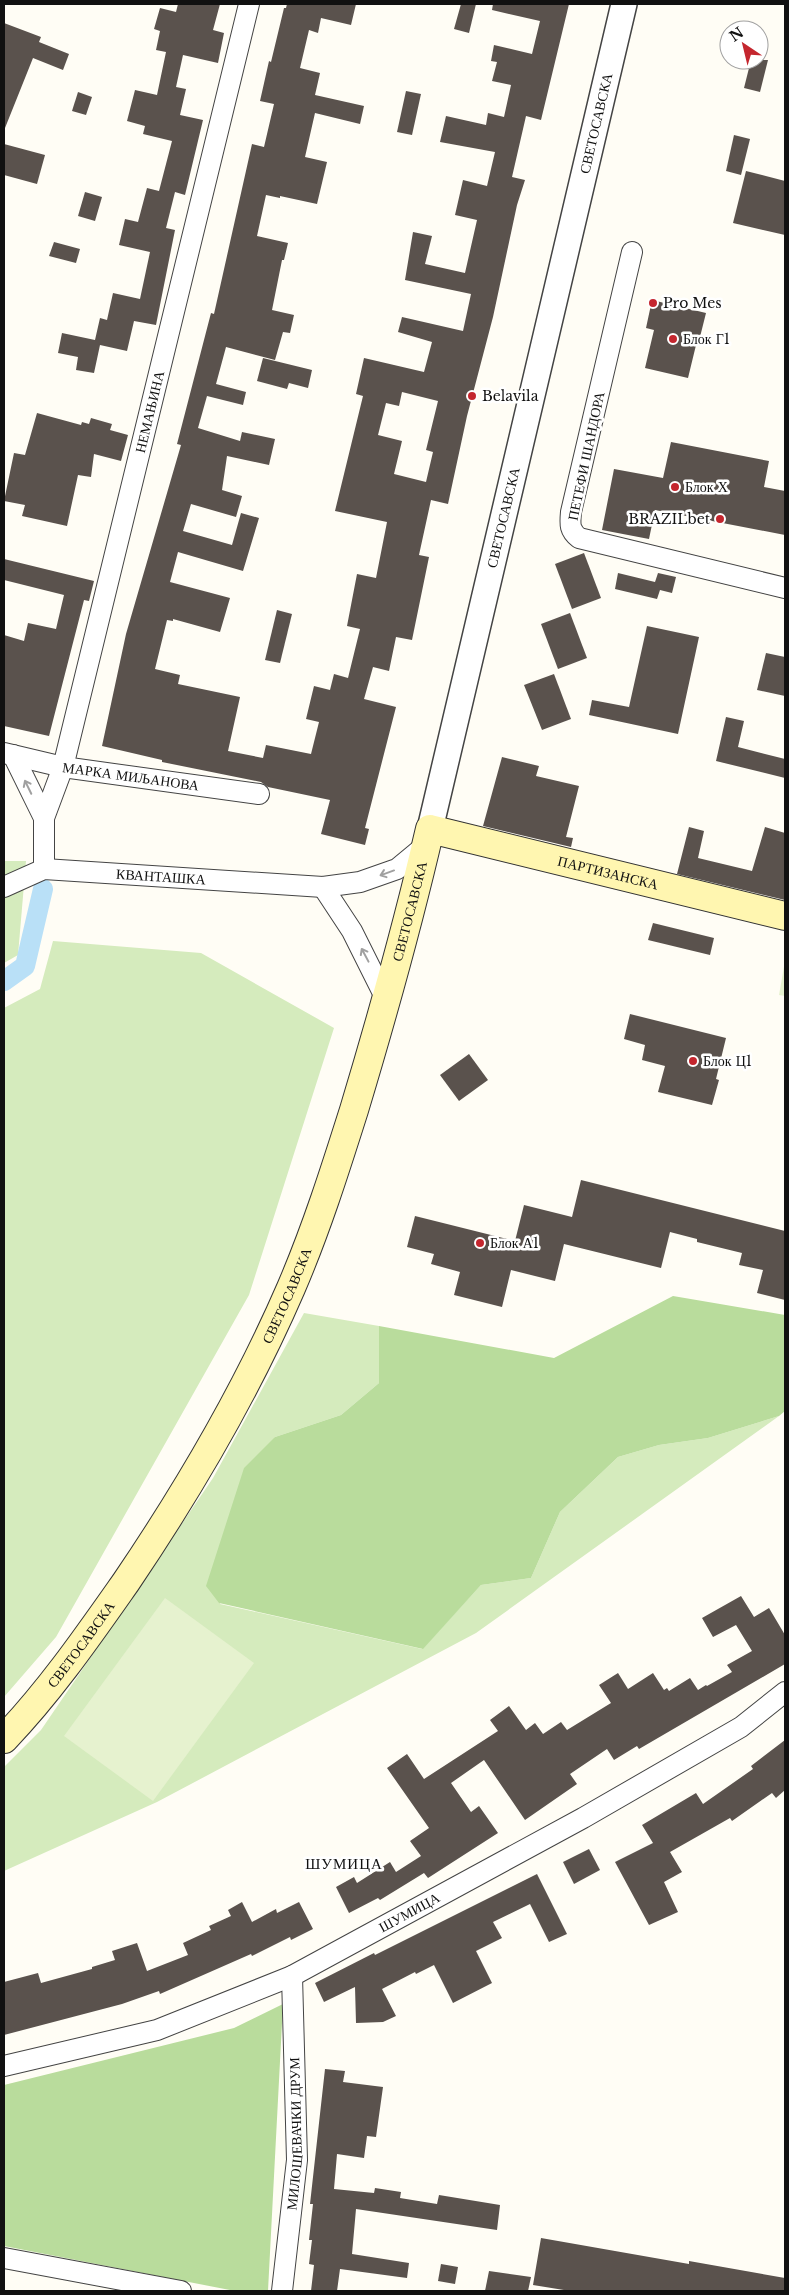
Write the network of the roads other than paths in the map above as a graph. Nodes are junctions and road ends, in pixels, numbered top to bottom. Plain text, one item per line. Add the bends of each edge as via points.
1 (249, 4) edge
2 (624, 4) edge
3 (632, 252) dead end
4 (785, 588) edge
5 (8, 754) edge
6 (63, 767) junction
7 (259, 794) dead end
8 (44, 818) junction
9 (428, 837) junction
10 (44, 869) junction
11 (4, 887) edge
12 (323, 887) junction
13 (785, 916) edge
14 (386, 999) junction
15 (785, 1692) edge
16 (4, 1739) edge
17 (292, 1976) junction
18 (4, 2066) edge
19 (4, 2258) edge
20 (180, 2291) edge
21 (282, 2291) edge

1 - 6 street, НЕМАЊИНА
2 - 9 street, СВЕТОСАВСКА
3 - 4 street, ПЕТЕФИ ШАНДОРА via 571,512 572,532 579,538
5 - 6 street, МАРКА МИЉАНОВА
8 -> 5 street, НЕМАЊИНА
6 - 7 street, МАРКА МИЉАНОВА
6 - 8 street, НЕМАЊИНА
8 - 10 street, НЕМАЊИНА
9 -> 12 street, КВАНТАШКА via 396,869 360,882
9 - 13 main road, ПАРТИЗАНСКА
9 - 14 main road, СВЕТОСАВСКА
10 - 11 street, КВАНТАШКА
10 - 12 street, КВАНТАШКА
14 -> 12 street via 352,931
14 - 16 main road, СВЕТОСАВСКА via 318,1221 242,1390 189,1484 143,1556 70,1662
15 - 17 street, ШУМИЦА via 733,1732 583,1818
17 - 18 street, ШУМИЦА via 156,2030
17 - 21 street, МИЛОШЕВАЧКИ ДРУМ via 297,2160
19 - 20 street

